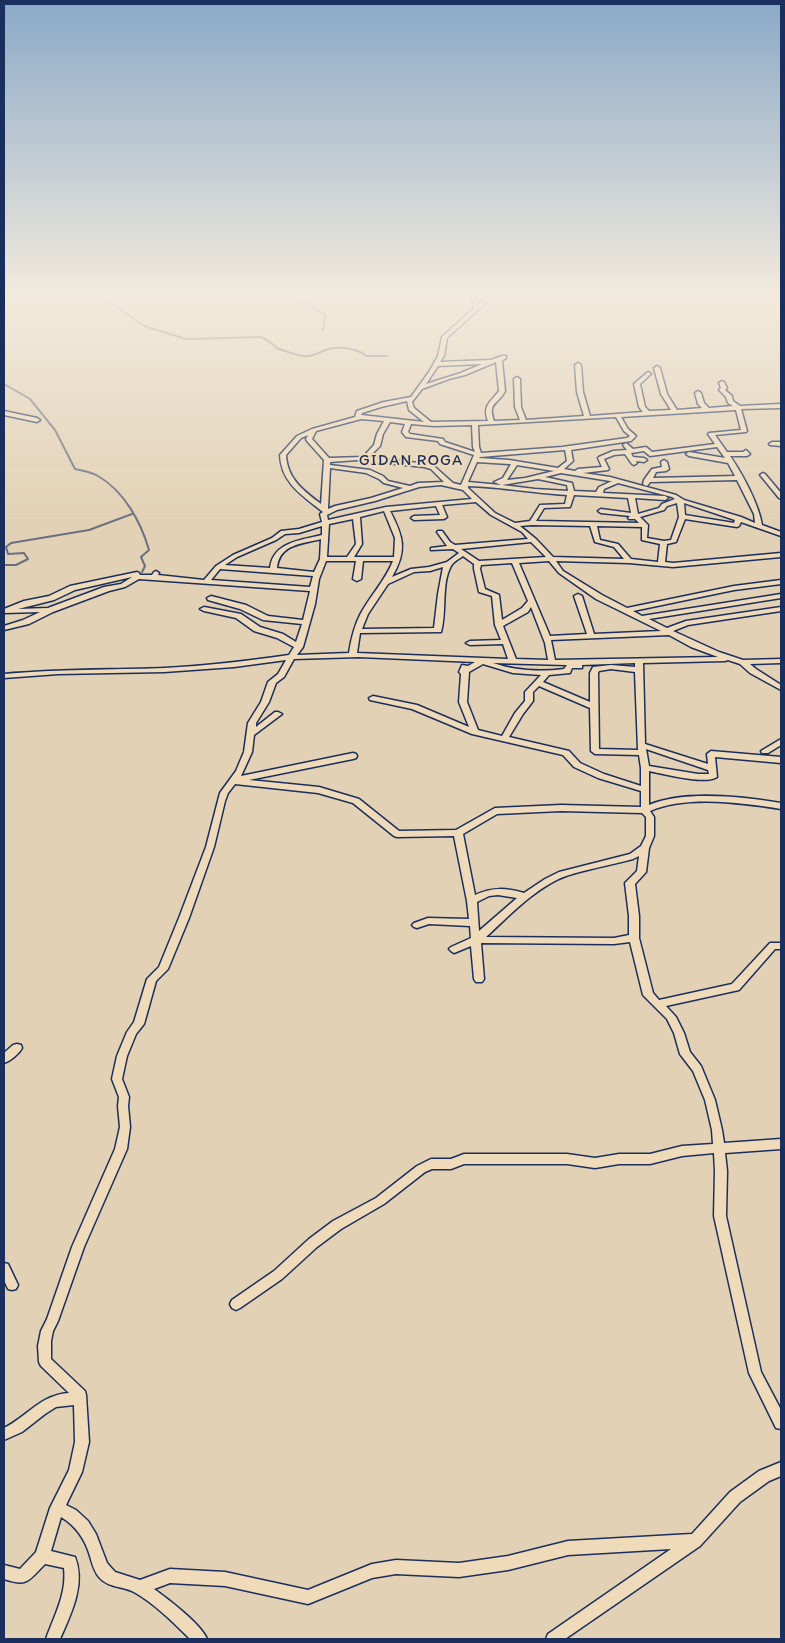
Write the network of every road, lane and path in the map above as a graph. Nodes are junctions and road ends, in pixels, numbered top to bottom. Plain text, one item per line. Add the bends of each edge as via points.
1 (430, 374) edge
2 (464, 374) edge
3 (501, 374) edge
4 (579, 374) edge
5 (648, 374) dead end
6 (659, 374) edge
7 (517, 379) dead end
8 (722, 382) dead end
9 (420, 388) junction
10 (698, 393) dead end
11 (414, 398) junction
12 (781, 406) edge
13 (738, 407) junction
14 (706, 408) junction
15 (675, 412) junction
16 (4, 413) edge
17 (648, 414) junction
18 (618, 416) junction
19 (358, 417) junction
20 (587, 417) junction
21 (37, 420) dead end
22 (388, 420) junction
23 (523, 420) junction
24 (409, 422) junction
25 (491, 422) junction
26 (475, 423) junction
27 (430, 424) junction
28 (444, 424) junction
29 (314, 430) junction
30 (441, 440) junction
31 (623, 441) junction
32 (772, 444) dead end
33 (781, 444) edge
34 (720, 445) junction
35 (568, 448) junction
36 (629, 452) junction
37 (746, 452) dead end
38 (688, 454) dead end
39 (726, 454) junction
40 (478, 457) junction
41 (365, 458) junction
42 (375, 460) junction
43 (644, 460) dead end
44 (730, 461) junction
45 (664, 462) dead end
46 (327, 463) junction
47 (515, 463) junction
48 (345, 470) junction
49 (369, 470) junction
50 (558, 472) junction
51 (762, 475) dead end
52 (738, 478) junction
53 (327, 479) junction
54 (543, 479) junction
55 (647, 480) junction
56 (618, 481) junction
57 (450, 484) junction
58 (489, 485) junction
59 (464, 486) junction
60 (408, 487) junction
61 (644, 489) junction
62 (571, 493) junction
63 (599, 494) junction
64 (631, 496) junction
65 (781, 496) edge
66 (477, 500) junction
67 (680, 500) junction
68 (438, 504) junction
69 (326, 510) junction
70 (386, 510) junction
71 (601, 511) dead end
72 (356, 516) junction
73 (635, 516) junction
74 (682, 517) junction
75 (414, 518) dead end
76 (739, 518) junction
77 (326, 523) junction
78 (532, 523) junction
79 (593, 523) junction
80 (615, 524) junction
81 (515, 525) junction
82 (645, 525) junction
83 (759, 525) junction
84 (440, 532) dead end
85 (781, 534) edge
86 (324, 536) junction
87 (534, 540) junction
88 (664, 543) junction
89 (454, 547) junction
90 (433, 548) dead end
91 (463, 554) junction
92 (781, 556) edge
93 (360, 558) junction
94 (323, 559) junction
95 (396, 559) junction
96 (348, 560) junction
97 (553, 560) junction
98 (515, 561) junction
99 (629, 561) junction
100 (449, 563) junction
101 (478, 563) junction
102 (661, 565) junction
103 (218, 567) junction
104 (273, 570) junction
105 (318, 574) junction
106 (154, 577) junction
107 (357, 579) dead end
108 (206, 582) junction
109 (384, 582) junction
110 (781, 582) edge
111 (313, 589) junction
112 (578, 596) dead end
113 (781, 596) edge
114 (211, 598) dead end
115 (532, 600) junction
116 (204, 609) dead end
117 (781, 609) edge
118 (50, 610) junction
119 (628, 610) junction
120 (4, 611) edge
121 (642, 618) junction
122 (305, 622) junction
123 (498, 625) junction
124 (4, 628) edge
125 (358, 631) junction
126 (670, 632) junction
127 (591, 636) junction
128 (546, 638) junction
129 (505, 642) junction
130 (470, 643) dead end
131 (299, 647) junction
132 (353, 655) junction
133 (293, 657) junction
134 (467, 659) junction
135 (482, 660) junction
136 (739, 660) junction
137 (513, 661) junction
138 (781, 661) edge
139 (552, 662) junction
140 (639, 666) junction
141 (611, 667) junction
142 (463, 672) junction
143 (546, 674) junction
144 (4, 676) edge
145 (538, 683) junction
146 (781, 688) edge
147 (373, 698) dead end
148 (593, 706) junction
149 (278, 714) dead end
150 (475, 732) junction
151 (251, 734) junction
152 (505, 738) junction
153 (781, 742) edge
154 (641, 749) junction
155 (765, 751) dead end
156 (353, 756) dead end
157 (781, 760) edge
158 (645, 768) junction
159 (712, 768) junction
160 (233, 781) junction
161 (646, 790) junction
162 (781, 806) edge
163 (645, 810) junction
164 (458, 833) junction
165 (645, 848) junction
166 (525, 897) junction
167 (472, 902) junction
168 (474, 923) junction
169 (416, 925) dead end
170 (634, 938) junction
171 (476, 940) junction
172 (781, 946) edge
173 (454, 949) dead end
174 (480, 979) dead end
175 (657, 1004) junction
176 (16, 1048) dead end
177 (4, 1059) edge
178 (781, 1144) edge
179 (719, 1149) junction
180 (4, 1268) edge
181 (12, 1285) dead end
182 (236, 1304) dead end
183 (80, 1399) junction
184 (781, 1423) edge
185 (4, 1434) edge
186 (781, 1469) edge
187 (57, 1508) junction
188 (695, 1541) junction
189 (42, 1556) junction
190 (4, 1572) edge
191 (139, 1587) junction
192 (54, 1639) edge
193 (200, 1639) edge
194 (553, 1639) edge

1 - 9 street
2 - 9 street
3 - 25 street via 501,394 492,399 488,409
4 - 20 street
5 - 17 street via 637,384 642,407
6 - 15 street via 664,394
7 - 23 street via 518,407
8 - 13 street via 722,390
9 - 11 street
10 - 14 street via 700,404
11 - 19 street via 370,408 359,412
11 - 27 street via 409,402 411,409
12 - 13 street
13 - 14 street
13 - 34 street via 744,431 710,433
14 - 15 street
15 - 17 street
16 - 21 street
17 - 18 street
18 - 20 street
18 - 31 street via 633,436
19 - 22 street
19 - 29 street
20 - 23 street
22 - 24 street
22 - 41 street via 377,446
23 - 25 street
24 - 27 street
24 - 30 street via 404,432 408,436
25 - 26 street
26 - 28 street
26 - 40 street
27 - 28 street
28 - 30 street
29 - 46 street via 310,441
29 - 69 street via 289,445 282,464 289,479
30 - 40 street via 447,446
31 - 35 street
31 - 36 street
32 - 33 street
34 - 36 street via 650,454 646,449
34 - 39 street
35 - 40 street
35 - 50 street via 570,461
36 - 43 street via 633,461
36 - 50 street via 601,458 606,469
37 - 39 street
38 - 44 street
39 - 44 street
40 - 47 street
40 - 59 street
41 - 42 street
41 - 46 street
42 - 49 street
42 - 57 street via 428,466
44 - 52 street
45 - 55 street via 666,469 654,470
46 - 48 street
46 - 53 street
47 - 50 street
47 - 58 street via 505,479
48 - 49 street
48 - 53 street
49 - 60 street via 386,482
50 - 54 street
50 - 56 street
51 - 65 street
52 - 55 street
52 - 83 street via 754,507
53 - 69 street via 324,490
54 - 58 street
54 - 62 street via 570,484
55 - 61 street
56 - 61 street
56 - 63 street via 601,488
57 - 59 street
57 - 60 street
58 - 59 street
58 - 62 street
59 - 66 street
60 - 69 street via 384,497
61 - 67 street
62 - 63 street
62 - 78 street via 568,506 542,506
63 - 64 street
64 - 67 street
64 - 73 street
66 - 68 street
66 - 81 street via 493,514
67 - 73 street
67 - 74 street
67 - 76 street
68 - 70 street
68 - 75 street via 444,517
69 - 77 street via 323,514
70 - 72 street
70 - 95 street via 399,541
71 - 73 street
72 - 77 street
72 - 96 street via 359,544
73 - 80 street
73 - 82 street
74 - 76 street via 737,525
74 - 88 street via 674,542
76 - 83 street
77 - 86 street
77 - 103 street via 283,532
78 - 79 street
78 - 81 street
79 - 80 street
79 - 99 street via 597,541 616,545
80 - 82 street
81 - 87 street
82 - 88 street via 644,540
83 - 85 street
84 - 89 street
86 - 94 street
86 - 104 street via 287,545 273,559
87 - 89 street
87 - 97 street
88 - 102 street
89 - 90 street
89 - 91 street
91 - 100 street
91 - 101 street
92 - 102 street
93 - 95 street
93 - 96 street
93 - 107 street
94 - 96 street
94 - 105 street
95 - 109 street via 391,574
97 - 98 street
97 - 99 street
97 - 119 street via 569,578
98 - 101 street
98 - 115 street
99 - 102 street
100 - 109 street via 414,570
100 - 125 street via 440,601 438,630
101 - 123 street via 482,590 495,595
103 - 104 street
103 - 108 street
104 - 105 street
105 - 111 street
106 - 108 street
106 - 118 street via 137,577 122,586
106 - 120 street via 157,572 88,585
108 - 111 street
109 - 125 street via 363,615
110 - 119 street via 734,588
111 - 122 street
112 - 127 street
113 - 121 street
114 - 122 street via 266,618
115 - 123 street via 525,610
115 - 128 street
116 - 131 street via 238,616 257,630 280,636
117 - 126 street via 686,623
118 - 120 street
118 - 124 street
119 - 121 street
121 - 126 street
122 - 131 street
123 - 129 street
125 - 132 street
126 - 127 street
126 - 136 street via 716,654
127 - 128 street
128 - 139 street
129 - 130 street
129 - 137 street
131 - 133 street
132 - 133 street
132 - 134 street
133 - 144 street via 164,670
133 - 151 street via 272,682 252,723
134 - 135 street
134 - 142 street
135 - 137 street
135 - 142 street
135 - 143 street via 502,670
136 - 138 street
136 - 140 street
136 - 146 street
137 - 139 street
139 - 140 street
140 - 141 street
140 - 154 street
141 - 143 street via 570,666 567,671
141 - 148 street via 596,669 594,673
142 - 150 street via 463,702
143 - 145 street
145 - 148 street
145 - 152 street via 529,692 529,701
147 - 150 street via 414,707
148 - 154 street via 595,751
149 - 151 street
150 - 152 street
151 - 160 street via 248,752
152 - 161 street via 566,753 577,765
153 - 155 street
154 - 158 street
154 - 159 street
156 - 160 street
157 - 159 street via 712,754
158 - 159 street via 698,777 712,777
158 - 161 street
160 - 164 street via 319,790 356,801 397,834
160 - 183 street via 220,801 210,847 184,918 163,969 152,979 139,1024 122,1056 117,1079 124,1096 125,1127 121,1149 100,1192 44,1339 45,1362 80,1395
161 - 163 street
162 - 163 street via 697,800 664,802
163 - 164 street via 561,808 495,811
163 - 165 street via 650,816 650,836
164 - 167 street
165 - 166 street via 633,856 562,874
165 - 170 street via 642,872 630,883
166 - 167 street via 505,890 487,892
166 - 171 street
167 - 168 street
168 - 169 street via 428,921
168 - 171 street
170 - 171 street via 614,941
170 - 175 street via 648,995
171 - 173 street
171 - 174 street
172 - 175 street via 773,945 735,987
175 - 179 street via 671,1017 685,1054 697,1069 710,1100
176 - 177 street
178 - 179 street
179 - 182 street via 595,1163 566,1159 464,1159 451,1164 431,1164 380,1201 325,1234 278,1275
179 - 184 street via 720,1216 743,1320 755,1373
180 - 181 street
183 - 185 street via 44,1406 19,1427
183 - 187 street via 82,1442 75,1472
186 - 188 street via 764,1476 735,1497
187 - 189 street
187 - 191 street via 80,1520 107,1574
188 - 191 street via 568,1548 508,1563 459,1570 396,1567 372,1570 308,1597 216,1578 170,1576
188 - 194 street
189 - 190 street via 23,1576
189 - 192 street via 70,1562 73,1578
191 - 193 street

